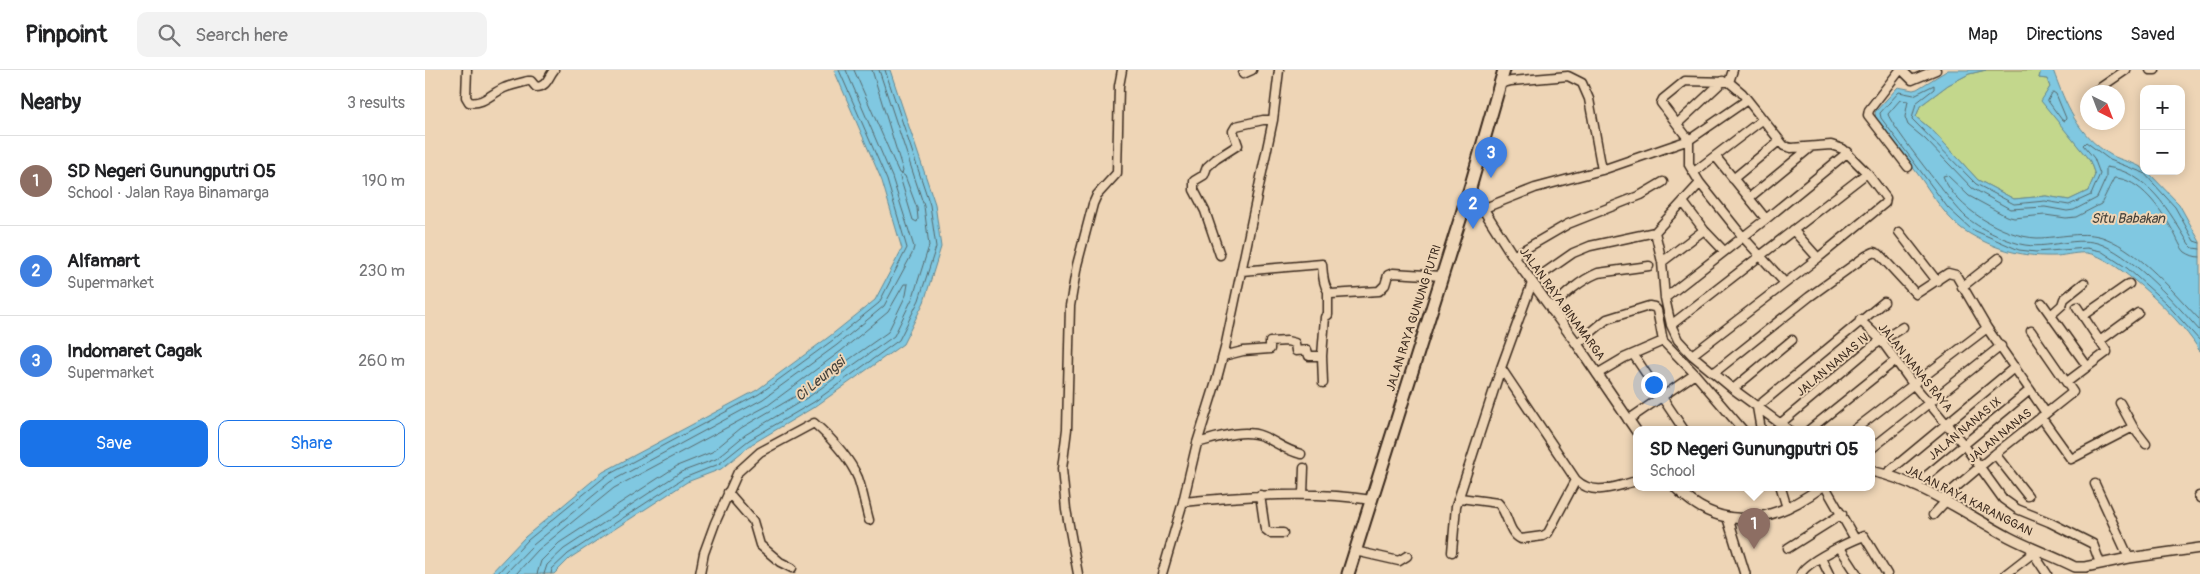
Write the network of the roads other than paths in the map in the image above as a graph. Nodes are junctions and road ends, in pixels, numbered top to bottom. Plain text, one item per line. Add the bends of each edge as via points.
1 (467, 70) edge
2 (554, 70) edge
3 (1122, 70) edge
4 (1252, 70) edge
5 (1279, 70) edge
6 (1504, 70) edge
7 (1733, 70) edge
8 (1901, 70) edge
9 (1935, 70) edge
10 (2125, 70) edge
11 (2150, 70) edge
12 (2155, 70) edge
13 (1243, 74) dead end
14 (1726, 81) junction
15 (1500, 84) junction
16 (2104, 85) edge
17 (1747, 100) junction
18 (1273, 120) junction
19 (1762, 120) junction
20 (1677, 124) junction
21 (1689, 140) junction
22 (1779, 141) junction
23 (1811, 146) junction
24 (1848, 152) junction
25 (1716, 157) junction
26 (1908, 166) dead end
27 (1602, 170) junction
28 (1694, 172) junction
29 (1867, 173) junction
30 (1733, 179) junction
31 (1663, 182) dead end
32 (1700, 183) junction
33 (1470, 188) junction
34 (1749, 198) junction
35 (1683, 202) junction
36 (1482, 209) junction
37 (1766, 220) junction
38 (1704, 230) junction
39 (1793, 230) junction
40 (1655, 232) junction
41 (1899, 232) dead end
42 (1743, 237) junction
43 (1724, 251) junction
44 (1761, 254) junction
45 (1220, 255) dead end
46 (1513, 256) junction
47 (1818, 258) junction
48 (1999, 258) dead end
49 (1662, 262) junction
50 (1649, 266) dead end
51 (1242, 271) junction
52 (1442, 276) junction
53 (1540, 276) dead end
54 (1937, 281) junction
55 (1532, 283) junction
56 (1785, 283) junction
57 (2084, 283) dead end
58 (2129, 284) dead end
59 (1962, 287) junction
60 (1328, 292) junction
61 (1665, 298) junction
62 (1884, 302) dead end
63 (2043, 303) dead end
64 (2077, 307) dead end
65 (1551, 310) junction
66 (2138, 313) dead end
67 (2052, 314) junction
68 (2083, 316) junction
69 (1861, 320) junction
70 (1671, 325) junction
71 (1903, 327) dead end
72 (1987, 328) junction
73 (2031, 331) dead end
74 (1792, 340) dead end
75 (1881, 340) junction
76 (2101, 340) junction
77 (1663, 341) junction
78 (1577, 344) junction
79 (2001, 346) junction
80 (1633, 354) junction
81 (1692, 355) junction
82 (1223, 356) junction
83 (1323, 356) junction
84 (1896, 360) junction
85 (2087, 366) junction
86 (2015, 367) junction
87 (1501, 368) junction
88 (1715, 372) junction
89 (1597, 374) junction
90 (1695, 374) junction
91 (2067, 382) junction
92 (1323, 383) dead end
93 (1912, 384) junction
94 (1733, 389) junction
95 (2030, 390) junction
96 (1662, 398) junction
97 (2120, 403) dead end
98 (1930, 404) junction
99 (1757, 407) junction
100 (2044, 415) junction
101 (1629, 420) junction
102 (1781, 423) junction
103 (1946, 424) junction
104 (1633, 426) edge
105 (1681, 426) edge
106 (1740, 426) edge
107 (1760, 426) edge
108 (1784, 426) edge
109 (1814, 426) edge
110 (1859, 426) edge
111 (2133, 427) junction
112 (1197, 443) junction
113 (2146, 444) dead end
114 (1964, 445) junction
115 (1875, 446) edge
116 (1301, 454) dead end
117 (1995, 454) junction
118 (1980, 467) junction
119 (1304, 468) dead end
120 (1875, 472) edge
121 (1886, 474) junction
122 (1576, 480) junction
123 (1633, 482) edge
124 (2095, 484) dead end
125 (1914, 486) junction
126 (1680, 491) edge
127 (1782, 491) edge
128 (1806, 491) edge
129 (1816, 491) edge
130 (1828, 491) edge
131 (728, 492) junction
132 (1303, 494) junction
133 (1260, 495) junction
134 (2028, 496) dead end
135 (1460, 498) junction
136 (1807, 498) junction
137 (1372, 500) junction
138 (1944, 500) junction
139 (1183, 502) junction
140 (1787, 508) junction
141 (1842, 514) junction
142 (1933, 515) dead end
143 (1729, 519) junction
144 (869, 520) dead end
145 (1283, 533) dead end
146 (1855, 539) junction
147 (1788, 548) dead end
148 (1840, 548) junction
149 (2200, 548) edge
150 (2031, 550) junction
151 (1355, 551) junction
152 (1452, 552) dead end
153 (1407, 556) dead end
154 (1821, 558) junction
155 (2129, 558) junction
156 (2100, 563) junction
157 (792, 568) dead end
158 (700, 574) edge
159 (1078, 574) edge
160 (1162, 574) edge
161 (1348, 574) edge
162 (1745, 574) edge
163 (1801, 574) edge
164 (1829, 574) edge
165 (1857, 574) edge
166 (1887, 574) edge
167 (2006, 574) edge
168 (2047, 574) edge

1 - 2 street via 466,97 473,103 487,99 503,88 528,81 540,87
3 - 159 street via 1117,173 1093,204 1077,265 1071,306 1062,481
4 - 13 street
5 - 18 street
6 - 15 main road, JALAN RAYA GUNUNG PUTRI
7 - 14 street
8 - 9 street via 1912,80
8 - 26 street via 1868,115
10 - 16 street
11 - 12 street
14 - 17 street
14 - 20 street
14 - 20 street via 1685,81 1663,99 1661,103
15 - 27 street via 1568,76 1582,83 1589,99
15 - 33 main road, JALAN RAYA GUNUNG PUTRI
17 - 19 street
17 - 21 street
18 - 45 street via 1233,128 1238,145 1207,166 1204,175 1193,182
18 - 51 street
19 - 22 street
19 - 25 street
20 - 21 street
21 - 27 street
21 - 28 street via 1688,159
22 - 23 street via 1787,147
22 - 30 street
23 - 24 street via 1831,145
23 - 34 street
24 - 29 street
24 - 37 street
25 - 28 street
25 - 30 street
27 - 36 street via 1535,188
28 - 32 street
29 - 39 street
29 - 47 street via 1886,201
30 - 34 street
31 - 46 street via 1641,195 1568,224
32 - 35 street
32 - 42 street
33 - 36 street, JALAN RAYA BINAMARGA
33 - 52 main road, JALAN RAYA GUNUNG PUTRI
34 - 37 street
35 - 38 street
35 - 40 street
36 - 46 street, JALAN RAYA BINAMARGA
37 - 42 street
38 - 43 street
38 - 49 street
39 - 44 street
39 - 47 street
40 - 49 street
40 - 53 street via 1590,246 1573,253
41 - 54 street
42 - 43 street
42 - 44 street
43 - 61 street
44 - 56 street
44 - 70 street
46 - 55 street, JALAN RAYA BINAMARGA
47 - 56 street
48 - 59 street
49 - 61 street
50 - 65 street via 1591,276
51 - 60 street via 1322,264
51 - 82 street
52 - 60 street via 1393,272 1379,291
52 - 137 main road, JALAN RAYA GUNUNG PUTRI
54 - 59 street via 1952,273
54 - 88 street via 1919,294 1914,293 1875,252 1809,297
55 - 65 street, JALAN RAYA BINAMARGA
55 - 87 street
56 - 81 street
57 - 67 street
58 - 68 street
59 - 72 street
60 - 83 street
61 - 70 street
62 - 69 street
63 - 67 street
64 - 68 street
65 - 78 street, JALAN RAYA BINAMARGA
66 - 76 street
67 - 85 street
68 - 76 street
69 - 75 street, JALAN NANAS RAYA
69 - 99 street, JALAN NANAS RAYA
70 - 81 street via 1678,340
71 - 75 street, JALAN NANAS IV
72 - 79 street
72 - 93 street
73 - 91 street
74 - 94 street
75 - 84 street, JALAN NANAS RAYA
75 - 102 street, JALAN NANAS IV
76 - 85 street via 2107,352
77 - 78 street via 1657,310 1649,306 1607,319
77 - 80 street
77 - 90 street
78 - 89 street, JALAN RAYA BINAMARGA
79 - 86 street
79 - 98 street
80 - 89 street
80 - 96 street
81 - 88 street
82 - 83 street via 1266,350 1270,349 1270,342 1287,341 1295,343 1296,351 1307,350 1309,356
82 - 112 street
83 - 92 street
84 - 93 street, JALAN NANAS RAYA
84 - 109 street
85 - 91 street
86 - 95 street
86 - 103 street
87 - 122 street
87 - 135 street
88 - 94 street
89 - 101 street, JALAN RAYA BINAMARGA
90 - 96 street
90 - 106 street
91 - 100 street, JALAN NANAS via 2073,392
93 - 98 street, JALAN NANAS RAYA
93 - 110 street
94 - 99 street
95 - 100 street
95 - 114 street, JALAN NANAS IX
96 - 101 street
96 - 105 street
97 - 111 street
98 - 103 street, JALAN NANAS RAYA
98 - 115 street
99 - 102 street
99 - 107 street
100 - 111 street via 2071,459
100 - 117 street, JALAN NANAS
101 - 104 street, JALAN RAYA BINAMARGA
102 - 108 street
103 - 114 street, JALAN NANAS RAYA
103 - 121 street
111 - 113 street
112 - 116 street via 1253,433 1287,451
112 - 139 street
114 - 118 street, JALAN NANAS RAYA
114 - 125 street, JALAN NANAS IX
117 - 118 street, JALAN NANAS
117 - 134 street
118 - 138 street, JALAN NANAS
118 - 156 street, JALAN NANAS RAYA via 2003,499 2093,544
119 - 132 street
120 - 121 street, JALAN RAYA KARANGGAN
121 - 125 street, JALAN RAYA KARANGGAN
122 - 123 street via 1592,490
122 - 135 street via 1552,527 1543,536 1521,539 1513,533 1499,503
124 - 155 street
125 - 138 street, JALAN RAYA KARANGGAN
126 - 143 street via 1703,510
127 - 140 street
128 - 136 street
129 - 136 street
130 - 141 street
131 - 144 street via 738,472 760,452 814,423 832,440 858,478
131 - 157 street via 753,521 760,545
131 - 158 street via 709,538
132 - 133 street
132 - 137 street
133 - 139 street
133 - 145 street via 1265,529 1270,533
135 - 152 street via 1454,513
136 - 140 street
137 - 151 main road, JALAN RAYA GUNUNG PUTRI
138 - 142 street, JALAN NANAS
138 - 150 street, JALAN RAYA KARANGGAN
139 - 160 street
140 - 143 street via 1748,518
141 - 146 street
141 - 147 street
143 - 162 street
146 - 148 street
146 - 166 street via 1864,536
148 - 154 street
148 - 165 street
149 - 155 street, JALAN RAYA KARANGGAN
150 - 156 street, JALAN RAYA KARANGGAN via 2075,566
150 - 167 street
150 - 168 street
151 - 153 street via 1399,561
151 - 161 main road, JALAN RAYA GUNUNG PUTRI
154 - 163 street via 1803,569
154 - 164 street
155 - 156 street, JALAN RAYA KARANGGAN

